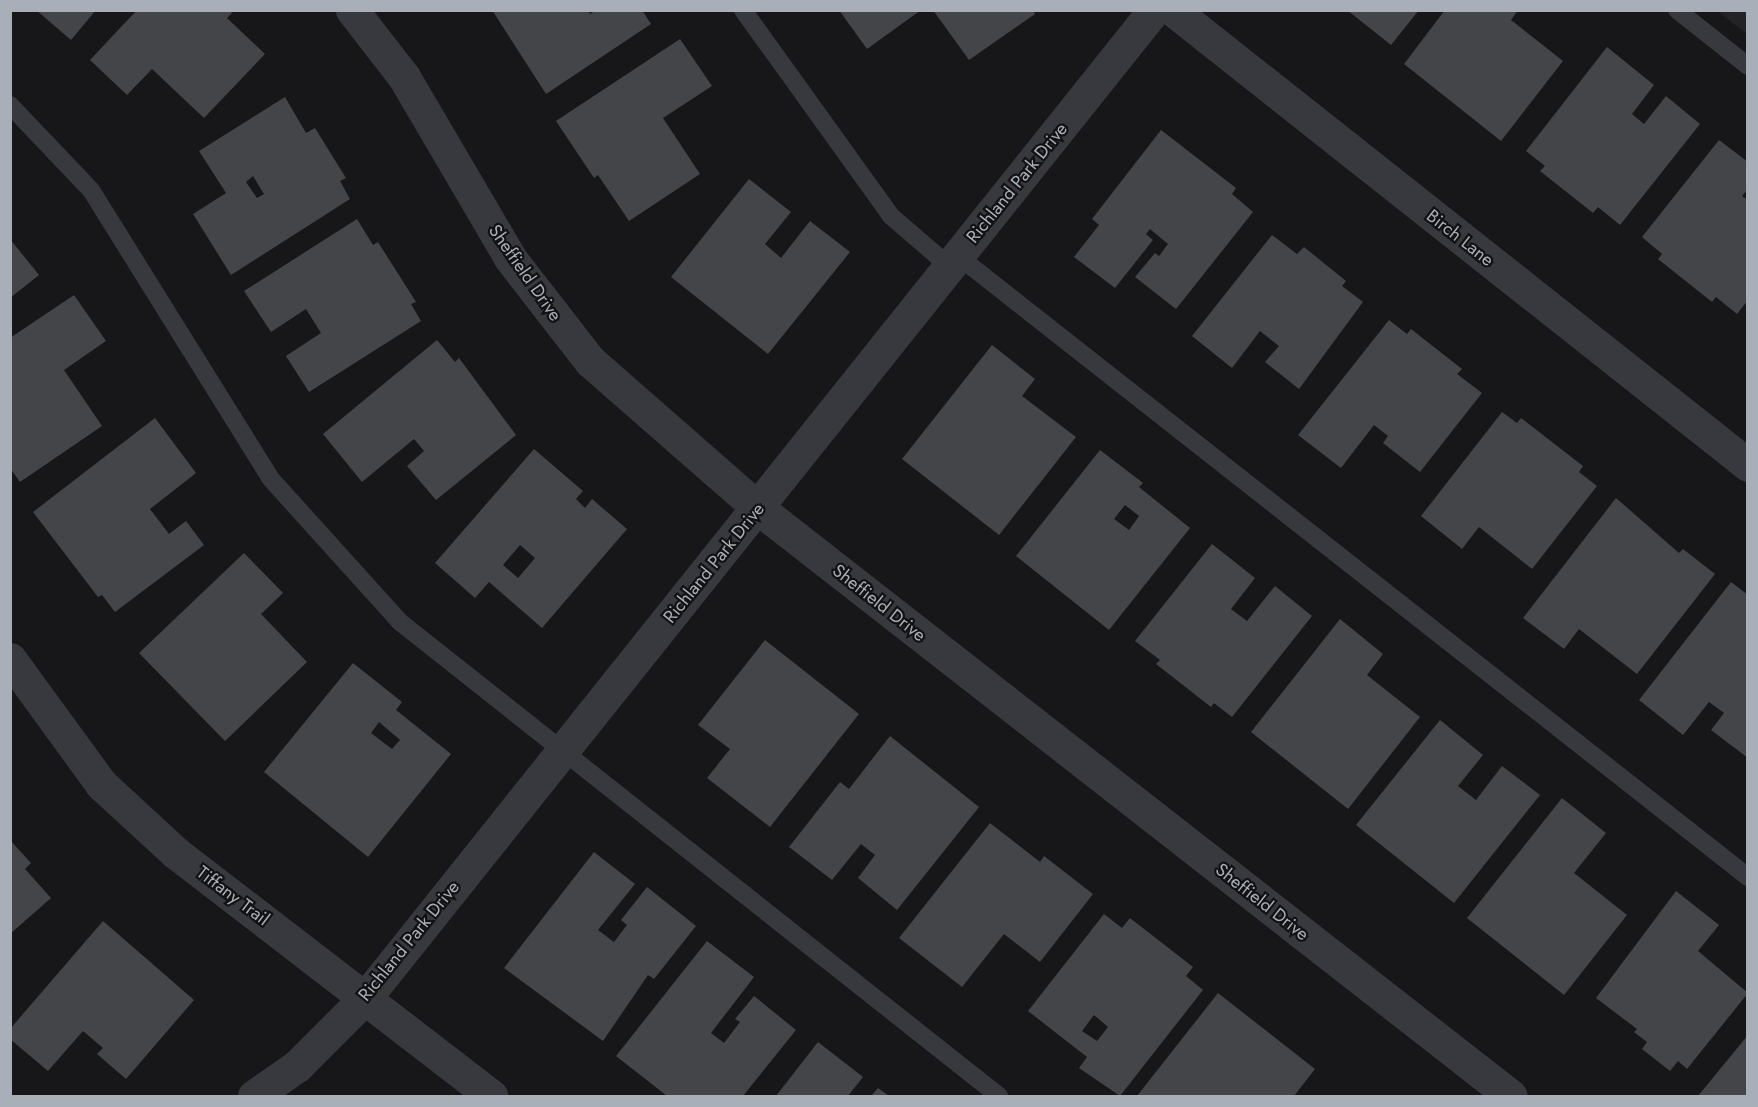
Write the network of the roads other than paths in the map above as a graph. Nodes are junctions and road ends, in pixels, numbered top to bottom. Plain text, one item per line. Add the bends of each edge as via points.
1 (352, 10) edge
2 (743, 10) edge
3 (1154, 10) edge
4 (1173, 10) edge
5 (1677, 10) edge
6 (1748, 66) edge
7 (10, 105) edge
8 (954, 261) junction
9 (1748, 465) edge
10 (758, 508) junction
11 (10, 659) edge
12 (560, 752) junction
13 (1748, 877) edge
14 (366, 997) junction
15 (254, 1096) edge
16 (491, 1096) edge
17 (999, 1096) edge
18 (1511, 1096) edge

1 - 10 street, Sheffield Drive via 404,77 510,258 590,361
2 - 8 lane via 891,216
3 - 8 street, Richland Park Drive
4 - 9 street, Birch Lane
5 - 6 lane
7 - 12 lane via 91,190 270,478 400,622
8 - 10 street, Richland Park Drive
8 - 13 lane
10 - 12 street, Richland Park Drive
10 - 18 street, Sheffield Drive
11 - 14 street, Tiffany Trail via 101,784 176,853
12 - 14 street, Richland Park Drive
12 - 17 lane
14 - 15 street, Richland Park Drive via 297,1066
14 - 16 street, Tiffany Trail

